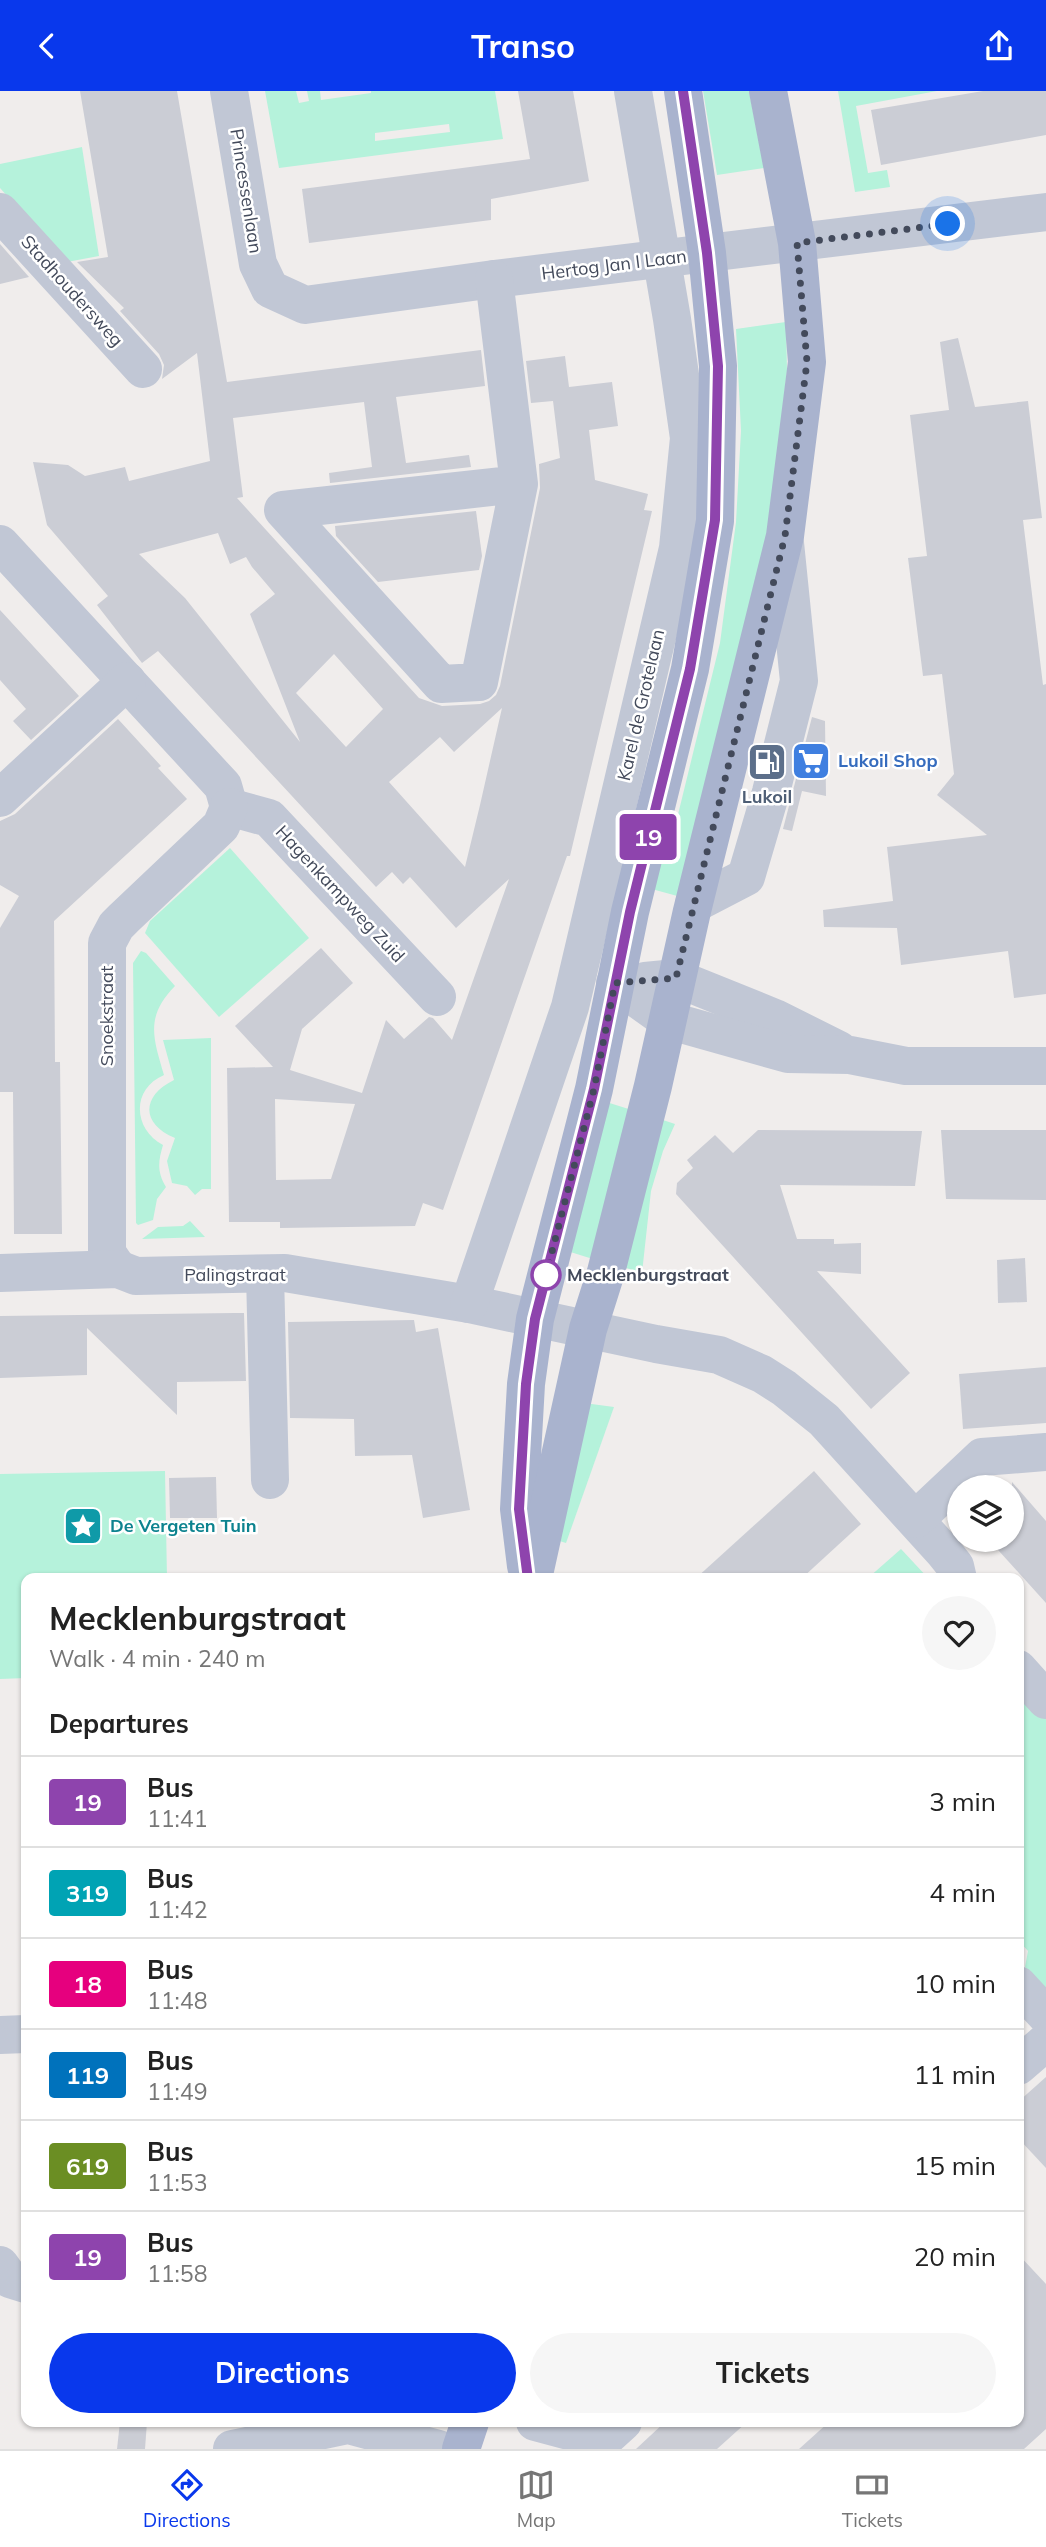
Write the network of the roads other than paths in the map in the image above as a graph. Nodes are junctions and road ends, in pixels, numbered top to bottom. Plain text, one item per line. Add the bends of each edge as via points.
1 (229, 91) edge
2 (633, 91) edge
3 (683, 91) edge
4 (768, 91) edge
5 (0, 212) edge
6 (1046, 212) edge
7 (797, 243) junction
8 (707, 253) junction
9 (660, 260) junction
10 (494, 279) junction
11 (270, 289) joint
12 (143, 369) dead end
13 (519, 484) junction
14 (0, 544) edge
15 (127, 681) junction
16 (0, 798) edge
17 (229, 807) junction
18 (676, 978) junction
19 (615, 983) junction
20 (437, 997) dead end
21 (667, 1020) junction
22 (850, 1055) junction
23 (1046, 1066) edge
24 (118, 1269) junction
25 (0, 1273) edge
26 (265, 1273) junction
27 (469, 1304) junction
28 (535, 1319) junction
29 (588, 1329) junction
30 (1046, 1452) edge
31 (270, 1480) dead end
32 (916, 1519) junction
33 (527, 1573) edge
34 (534, 1573) edge
35 (957, 1573) edge
36 (1024, 1676) edge
37 (1046, 1700) edge
38 (1024, 1991) edge
39 (1046, 2015) edge
40 (21, 2034) edge
41 (0, 2035) edge
42 (1046, 2042) edge
43 (1024, 2061) edge
44 (0, 2265) edge
45 (21, 2282) edge
46 (338, 2427) edge
47 (356, 2427) edge
48 (468, 2427) edge
49 (553, 2427) edge
50 (618, 2427) edge
51 (232, 2449) edge
52 (439, 2449) edge
53 (461, 2449) edge

1 - 11 street, Princessenlaan via 258,264
2 - 9 street, Karel de Grotelaan
3 - 8 main road
4 - 7 main road
5 - 12 street, Stadhoudersweg
6 - 7 street, Hertog Jan I Laan
7 - 8 street, Hertog Jan I Laan
7 - 18 main road via 807,362 785,536
8 - 9 street, Hertog Jan I Laan
8 - 19 main road via 718,366 715,520 690,669
9 - 10 street, Hertog Jan I Laan
9 - 27 street, Karel de Grotelaan via 689,438 678,548 569,1007
10 - 11 street, Hertog Jan I Laan via 305,305
10 - 13 street
13 - 13 street via 352,503 283,510 440,684 480,682
14 - 15 street
15 - 16 street
15 - 17 street via 223,786
17 - 20 street, Hagenkampweg Zuid via 269,818
17 - 24 street, Snoekstraat via 221,826 116,926 107,943 107,1253
18 - 19 street
18 - 21 main road
18 - 22 street
19 - 21 street
19 - 28 main road via 594,1089
21 - 22 street via 788,1053
21 - 29 main road
22 - 23 street via 906,1066
24 - 25 street, Palingstraat
24 - 26 street, Palingstraat via 136,1276
26 - 27 street, Palingstraat
26 - 31 street
27 - 28 street, Palingstraat
28 - 29 street, Palingstraat
28 - 33 main road via 526,1384 519,1509
29 - 32 street, Palingstraat via 719,1355 762,1374 824,1420
29 - 34 main road
30 - 32 street via 982,1457
32 - 35 street, Palingstraat
36 - 37 street
38 - 39 street
40 - 41 street
42 - 43 street
44 - 45 street via 10,2279
46 - 51 street
47 - 52 street
48 - 53 main road
49 - 50 street via 603,2441

